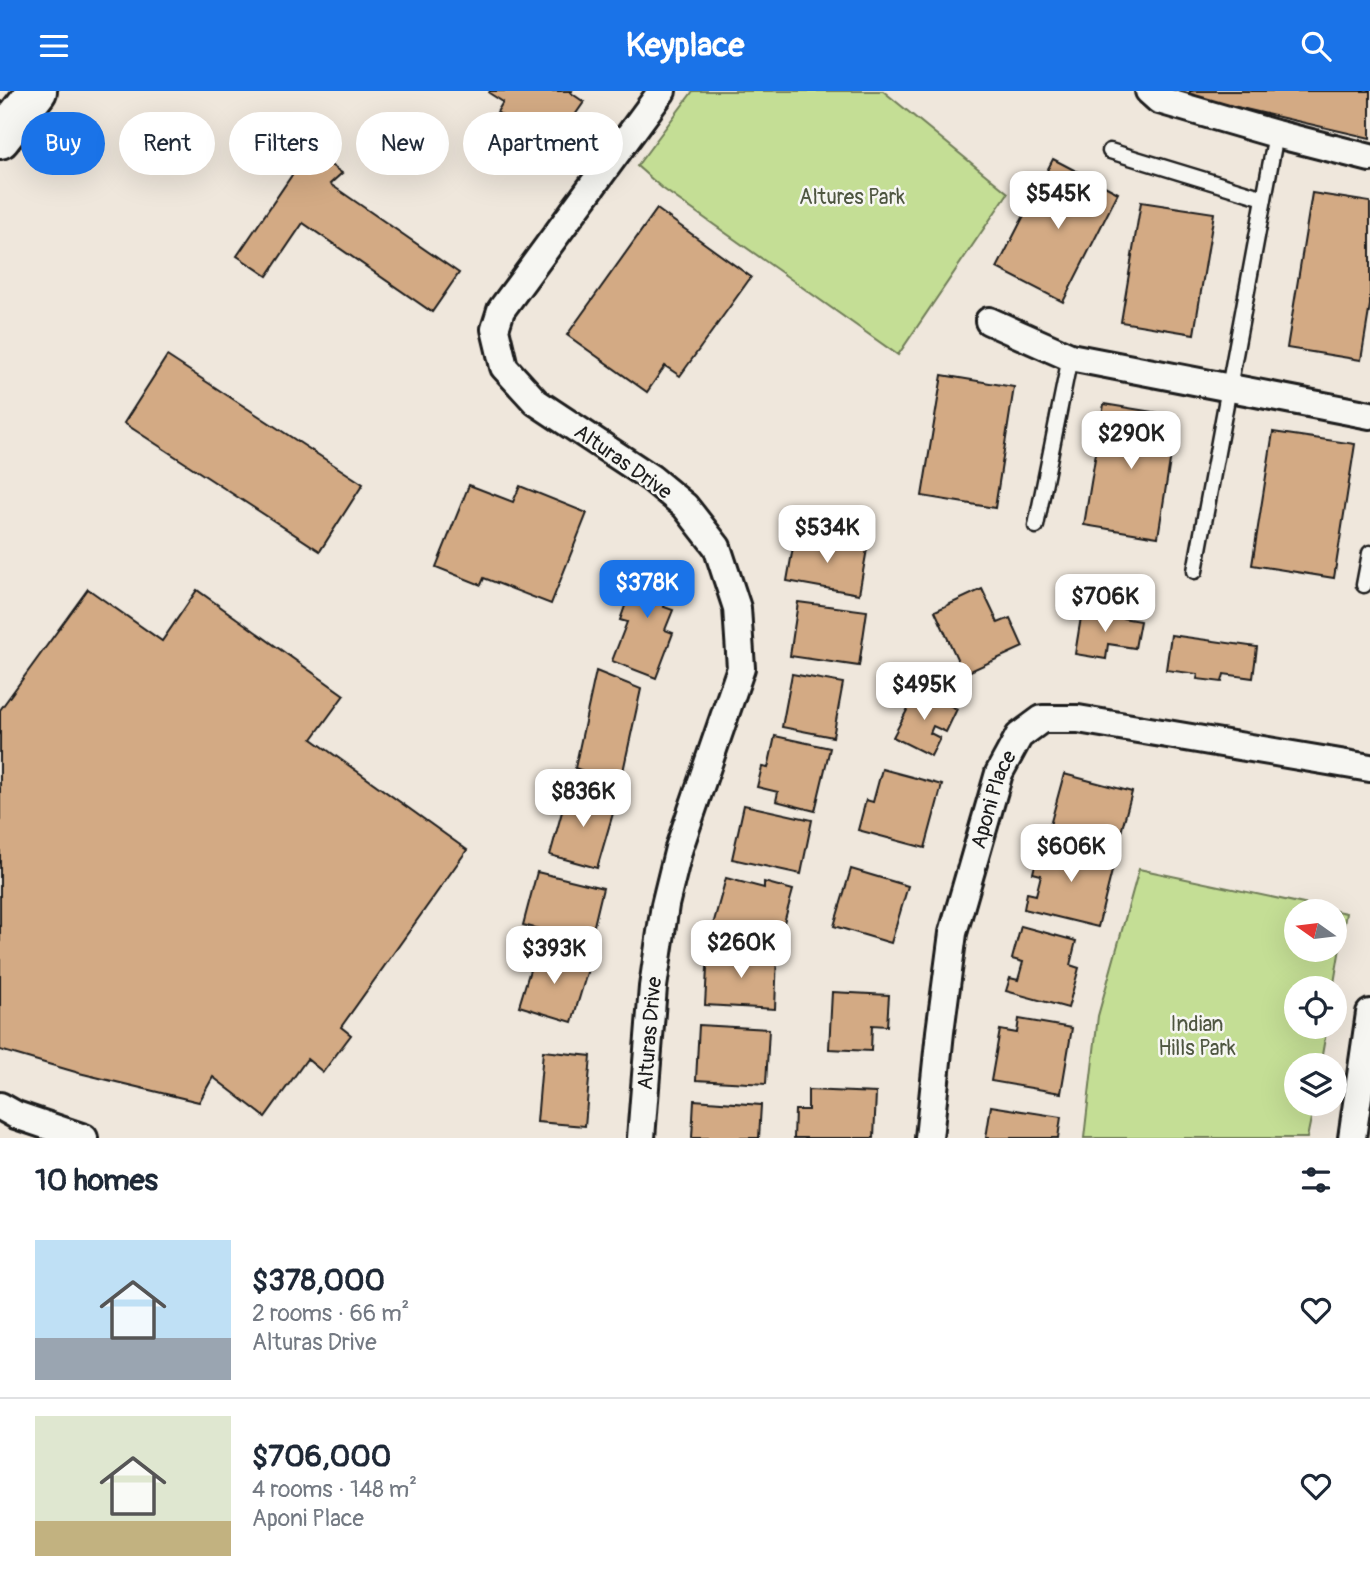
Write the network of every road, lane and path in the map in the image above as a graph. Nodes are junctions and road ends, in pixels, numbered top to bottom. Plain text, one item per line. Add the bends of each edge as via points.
1 (37, 91) edge
2 (662, 91) edge
3 (1149, 91) edge
4 (1276, 134) junction
5 (0, 138) edge
6 (1110, 151) dead end
7 (1370, 158) edge
8 (1264, 198) junction
9 (989, 321) dead end
10 (1070, 357) junction
11 (1228, 388) junction
12 (1370, 415) edge
13 (1036, 526) dead end
14 (1370, 553) edge
15 (1195, 571) dead end
16 (1364, 586) dead end
17 (1370, 768) edge
18 (1370, 1013) edge
19 (0, 1106) edge
20 (84, 1138) edge
21 (641, 1138) edge
22 (929, 1138) edge
23 (1352, 1138) edge

1 - 5 main road
2 - 21 street, Alturas Drive via 501,310 495,329 505,367 536,402 651,478 685,506 718,547 737,608 741,668 679,848 665,905 653,987
3 - 4 street via 1159,100
4 - 7 street
4 - 8 lane
6 - 8 lane
8 - 11 lane
9 - 10 street
10 - 11 street
10 - 13 lane
11 - 12 street
11 - 15 lane
14 - 16 lane
17 - 22 street, Aponi Place via 1078,719 1042,719 1019,736 999,773 953,933
18 - 23 street
19 - 20 street

